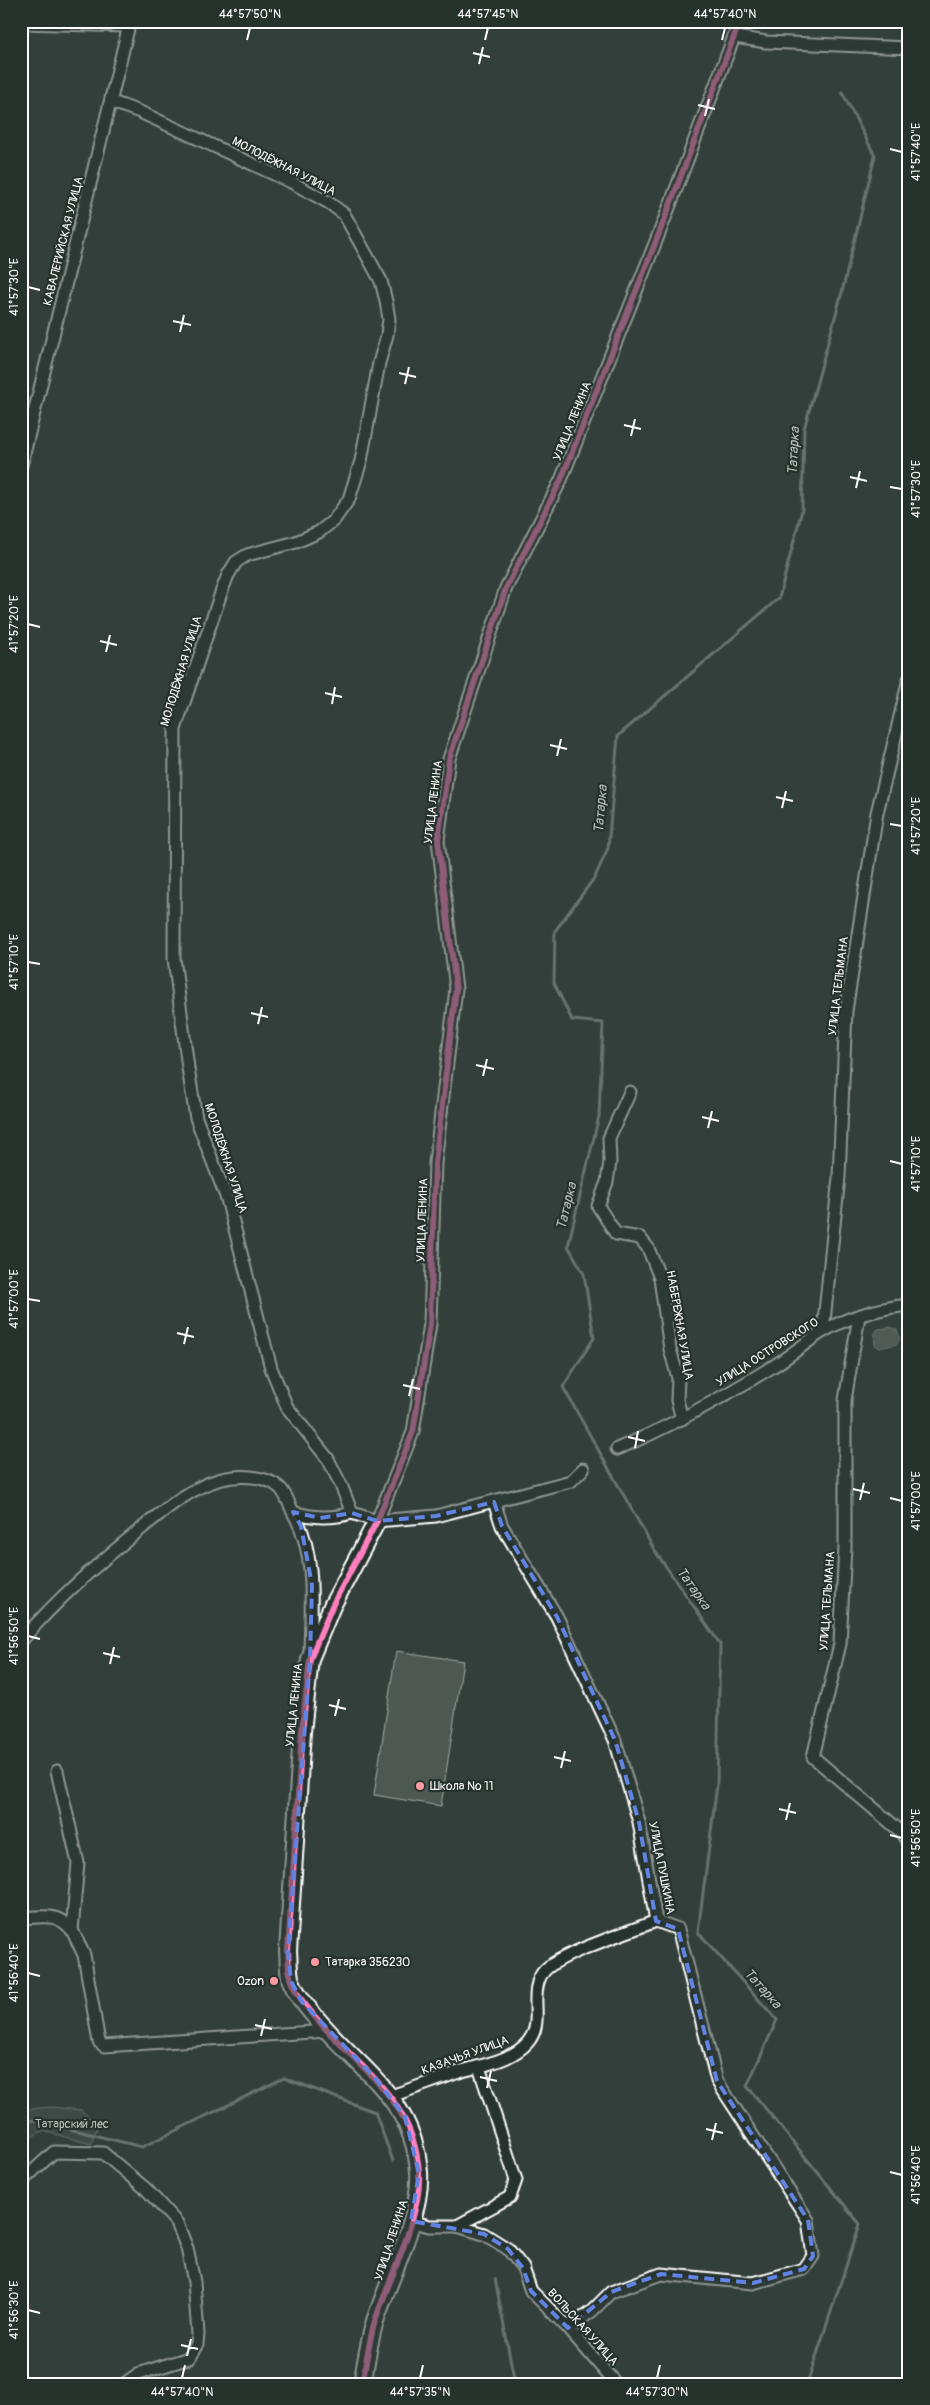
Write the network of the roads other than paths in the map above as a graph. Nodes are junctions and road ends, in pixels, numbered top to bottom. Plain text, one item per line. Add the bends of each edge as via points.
1 (740, 21) edge
2 (21, 23) edge
3 (130, 24) edge
4 (735, 38) junction
5 (909, 48) edge
6 (112, 102) junction
7 (21, 466) edge
8 (909, 679) edge
9 (630, 1092) dead end
10 (909, 1305) edge
11 (859, 1316) junction
12 (823, 1331) junction
13 (682, 1419) junction
14 (617, 1449) dead end
15 (583, 1469) dead end
16 (494, 1502) junction
17 (293, 1512) junction
18 (352, 1514) junction
19 (377, 1521) junction
20 (21, 1641) edge
21 (310, 1659) junction
22 (57, 1771) dead end
23 (909, 1843) edge
24 (21, 1918) edge
25 (656, 1921) junction
26 (72, 1930) junction
27 (327, 2031) junction
28 (479, 2067) junction
29 (391, 2096) junction
30 (21, 2182) edge
31 (411, 2221) junction
32 (457, 2226) junction
33 (568, 2328) junction
34 (124, 2384) edge
35 (362, 2384) edge
36 (616, 2384) edge

1 - 4 street, УЛИЦА ЛЕНИНА
2 - 3 street
3 - 6 street, КАВАЛЕРИЙСКАЯ УЛИЦА
4 - 5 street
4 - 19 street, УЛИЦА ЛЕНИНА via 561,480 506,588 449,759 438,840 456,989 435,1163 430,1324 413,1432
6 - 7 street, КАВАЛЕРИЙСКАЯ УЛИЦА
6 - 18 street, МОЛОДЁЖНАЯ УЛИЦА via 291,182 329,203 344,214 381,281 386,301 387,335 349,499 334,520 319,532 248,555 236,562 220,593 175,729 174,958 196,1118 227,1199 271,1368 287,1407 328,1459
8 - 12 street, УЛИЦА ТЕЛЬМАНА via 877,813 846,1011 838,1186
9 - 13 street, НАБЕРЕЖНАЯ УЛИЦА via 609,1138 608,1182 598,1206 616,1234 640,1238 648,1248 660,1278
10 - 11 street, УЛИЦА ОСТРОВСКОГО
11 - 12 street, УЛИЦА ОСТРОВСКОГО
11 - 23 street, УЛИЦА ТЕЛЬМАНА via 844,1400 845,1546 840,1644 812,1757 899,1830
12 - 13 street, УЛИЦА ОСТРОВСКОГО via 774,1366
13 - 14 street, УЛИЦА ОСТРОВСКОГО
15 - 16 street via 571,1481
16 - 19 street via 436,1516
16 - 25 street, УЛИЦА ПУШКИНА via 502,1526 557,1617 615,1740 639,1822
17 - 18 street via 320,1518
17 - 20 street via 280,1488 255,1478 217,1480 198,1489 163,1511 99,1562 61,1596
17 - 21 street via 301,1526 309,1556 312,1585
18 - 19 street
19 - 21 street, УЛИЦА ЛЕНИНА via 332,1606
21 - 27 street, УЛИЦА ЛЕНИНА via 302,1732 288,1952 291,1981 302,2002
22 - 26 street via 78,1863
24 - 26 street via 50,1916 63,1919
25 - 28 street, КАЗАЧЬЯ УЛИЦА via 575,1954 544,1971 536,1989 534,2033 528,2042 516,2052
25 - 33 street, УЛИЦА ПУШКИНА via 678,1929 718,2081 808,2220 814,2256 804,2269 753,2283 661,2274 611,2292
26 - 27 street via 84,1955 99,2042 104,2046
27 - 29 street, УЛИЦА ЛЕНИНА
28 - 29 street, КАЗАЧЬЯ УЛИЦА
28 - 32 street via 516,2180 510,2197
29 - 31 street, УЛИЦА ЛЕНИНА via 404,2117 416,2150 418,2193
30 - 34 street via 54,2152 103,2153 146,2189 177,2223 187,2248 194,2282 198,2334 194,2352 181,2361 138,2374
31 - 32 street, ВОЛЬСКАЯ УЛИЦА via 429,2226
31 - 35 street, УЛИЦА ЛЕНИНА via 374,2323
32 - 33 street, ВОЛЬСКАЯ УЛИЦА via 484,2234 508,2249 523,2268 531,2291
33 - 36 street, ВОЛЬСКАЯ УЛИЦА

